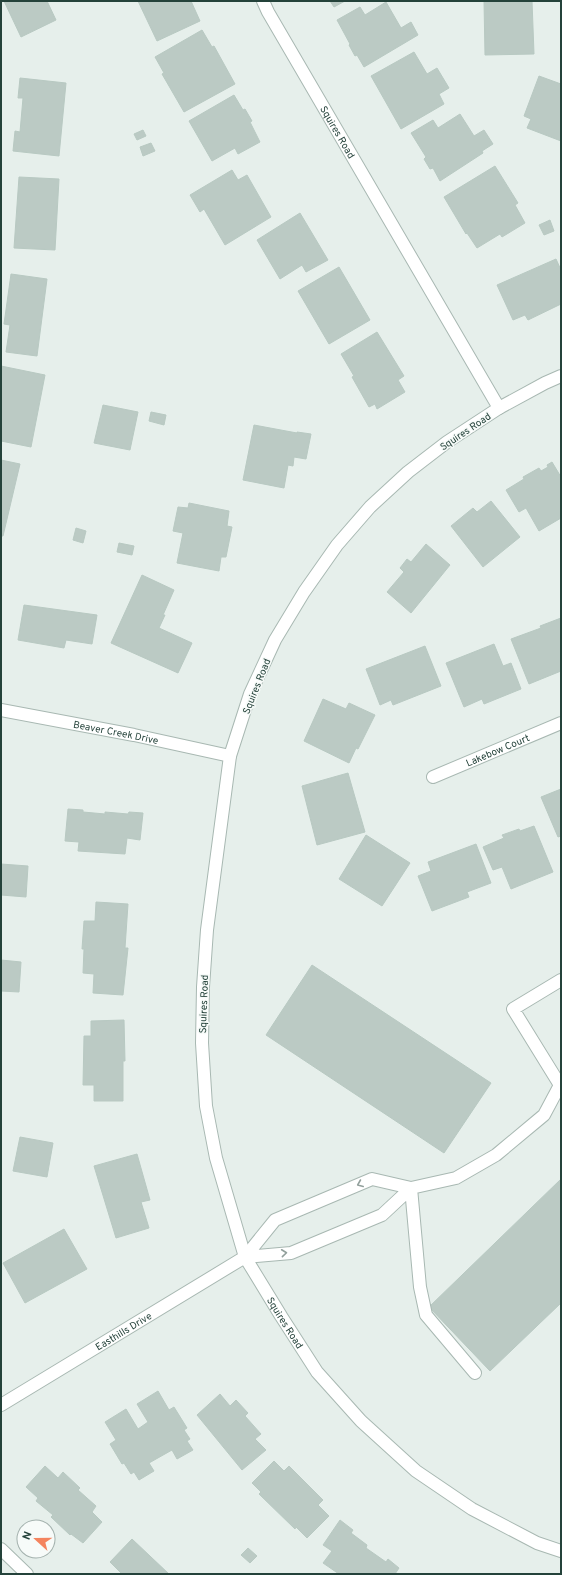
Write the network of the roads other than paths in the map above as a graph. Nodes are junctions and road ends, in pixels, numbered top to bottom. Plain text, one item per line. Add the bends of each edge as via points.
1 (263, 1) edge
2 (561, 376) edge
3 (499, 408) junction
4 (1, 710) edge
5 (561, 723) edge
6 (230, 756) junction
7 (433, 777) dead end
8 (561, 980) edge
9 (561, 1085) edge
10 (411, 1188) junction
11 (245, 1257) junction
12 (475, 1373) dead end
13 (1, 1405) edge
14 (1, 1549) edge
15 (561, 1551) edge
16 (28, 1574) edge

1 - 3 street, Squires Road
2 - 3 street, Squires Road
3 - 6 street, Squires Road via 447,442 408,472 370,507 337,545 275,640 250,694
4 - 6 street, Beaver Creek Drive
5 - 7 street, Lakebow Court
6 - 11 street, Squires Road via 207,930 202,1043 206,1106 216,1158
8 - 9 street via 513,1009
9 - 10 street via 544,1115 496,1155 456,1178
11 -> 10 street via 291,1253 368,1221 382,1215
10 -> 11 street via 372,1179 275,1220
10 - 12 street via 420,1287 426,1315
11 - 13 street, Easthills Drive
11 - 15 street, Squires Road via 317,1372 361,1421 416,1471 472,1508 537,1543
14 - 16 street

